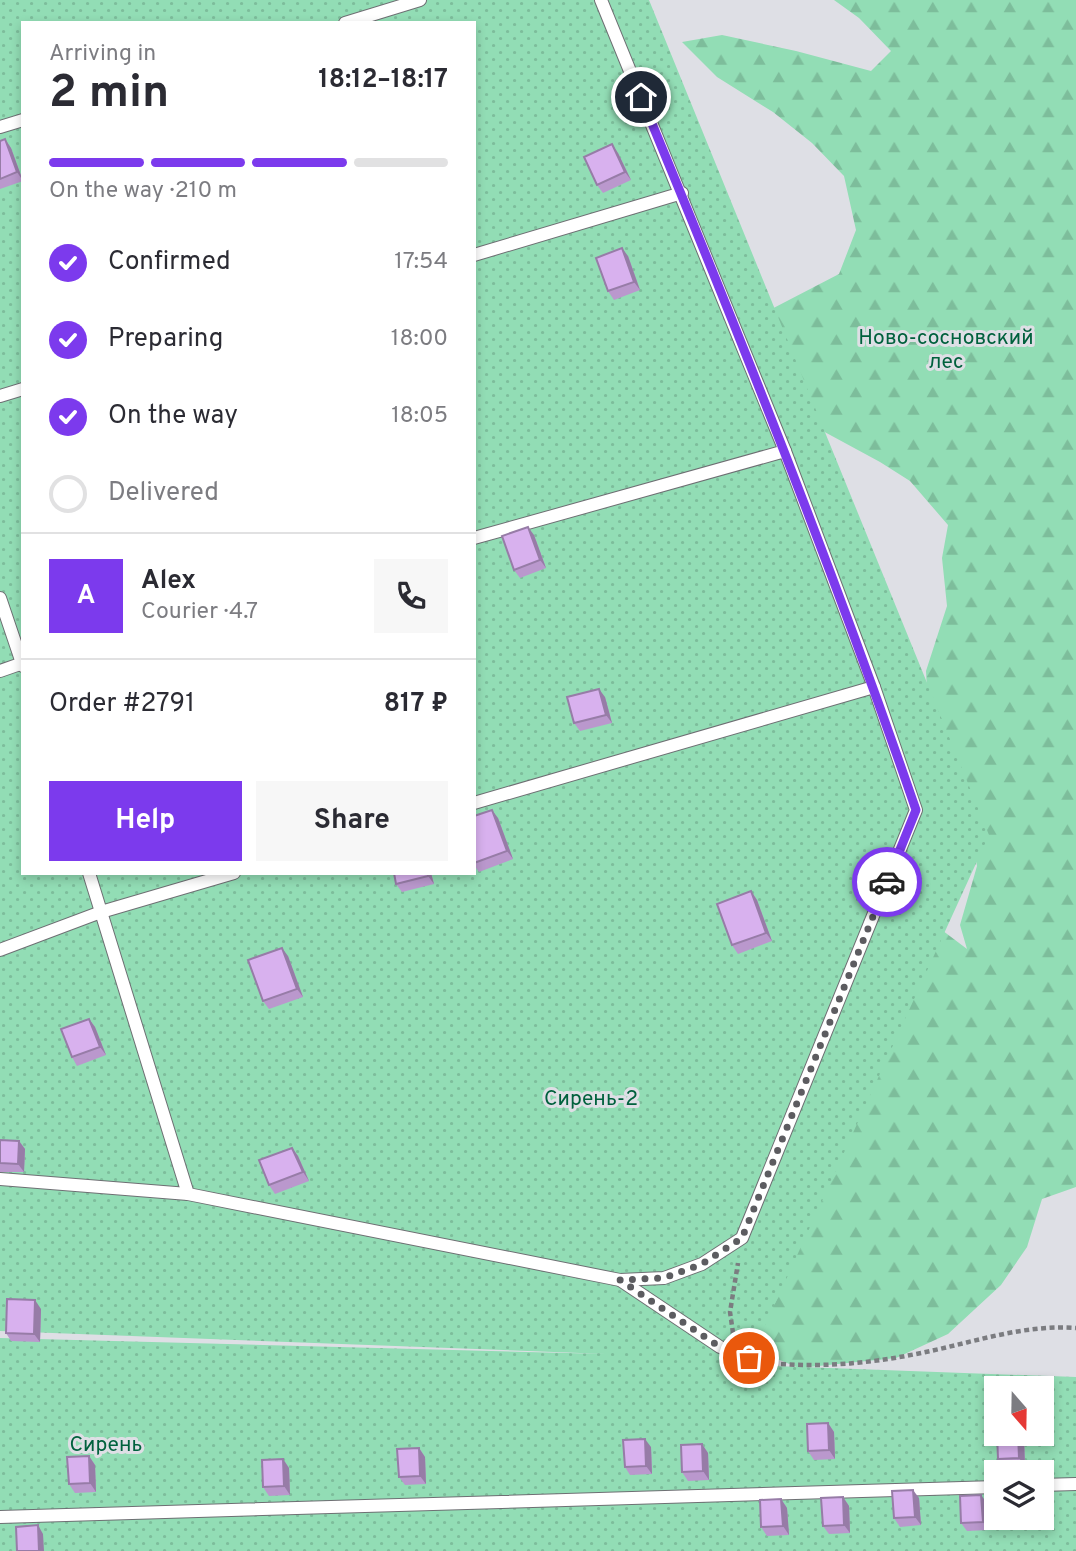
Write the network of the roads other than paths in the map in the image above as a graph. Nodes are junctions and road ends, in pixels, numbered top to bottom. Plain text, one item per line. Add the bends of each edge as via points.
1 (420, 0) edge
2 (601, 0) edge
3 (352, 21) edge
4 (21, 121) edge
5 (0, 127) edge
6 (681, 194) junction
7 (476, 254) edge
8 (21, 390) edge
9 (0, 396) edge
10 (785, 451) junction
11 (476, 537) edge
12 (0, 598) edge
13 (21, 658) edge
14 (21, 665) edge
15 (0, 671) edge
16 (874, 687) junction
17 (476, 802) edge
18 (90, 875) edge
19 (227, 875) edge
20 (101, 912) junction
21 (0, 950) edge
22 (0, 1179) edge
23 (188, 1194) junction
24 (620, 1280) junction
25 (763, 1363) road end
26 (1076, 1484) edge
27 (1054, 1485) edge
28 (984, 1487) edge
29 (0, 1517) edge

1 - 3 lane
2 - 6 lane
4 - 5 lane
6 - 7 lane
6 - 10 lane
8 - 9 lane
10 - 11 lane
10 - 16 lane
12 - 13 lane
14 - 15 lane
16 - 17 lane
16 - 24 lane via 916,810 742,1238 702,1264 664,1278
18 - 20 lane
19 - 20 lane
20 - 21 lane
20 - 23 lane
22 - 23 lane
23 - 24 lane
24 - 25 lane via 720,1347
26 - 27 lane
28 - 29 lane

